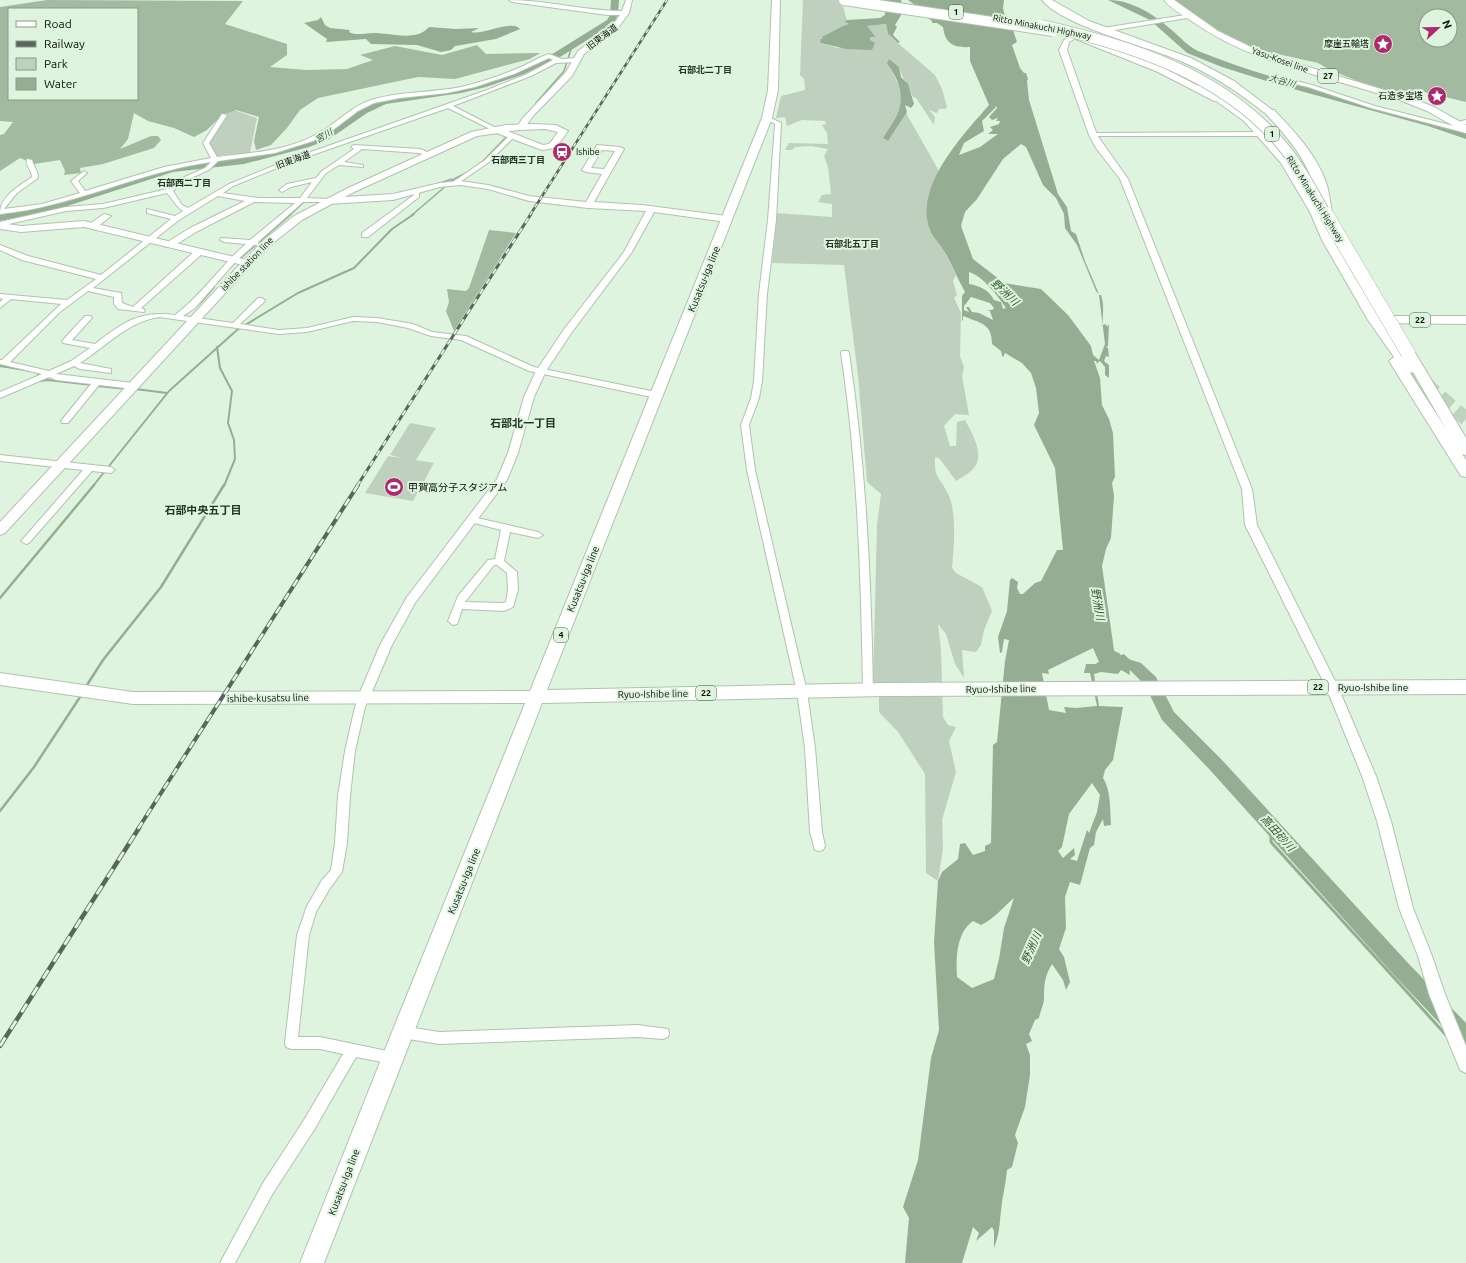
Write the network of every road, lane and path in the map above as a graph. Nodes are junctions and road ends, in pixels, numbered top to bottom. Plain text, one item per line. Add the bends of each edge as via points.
1 (512, 0) edge
2 (629, 0) edge
3 (776, 0) edge
4 (844, 0) edge
5 (871, 0) edge
6 (1045, 0) edge
7 (1168, 0) edge
8 (624, 13) junction
9 (1191, 16) junction
10 (1103, 30) junction
11 (1074, 36) junction
12 (556, 58) junction
13 (576, 60) junction
14 (1280, 79) dead end
15 (499, 82) junction
16 (449, 106) junction
17 (1238, 112) junction
18 (1270, 112) joint
19 (224, 115) dead end
20 (767, 118) junction
21 (1461, 122) edge
22 (494, 129) junction
23 (513, 131) junction
24 (1466, 131) edge
25 (1263, 134) junction
26 (1093, 135) junction
27 (558, 139) joint
28 (343, 144) junction
29 (360, 148) junction
30 (429, 154) junction
31 (29, 160) dead end
32 (215, 160) junction
33 (338, 164) junction
34 (361, 166) dead end
35 (606, 172) dead end
36 (84, 173) dead end
37 (319, 179) junction
38 (455, 183) junction
39 (282, 190) dead end
40 (169, 191) junction
41 (417, 192) junction
42 (83, 193) junction
43 (217, 193) junction
44 (302, 200) junction
45 (251, 201) junction
46 (328, 201) junction
47 (588, 205) junction
48 (651, 210) junction
49 (0, 211) edge
50 (150, 211) dead end
51 (187, 211) junction
52 (107, 216) dead end
53 (176, 218) junction
54 (727, 219) junction
55 (0, 225) edge
56 (94, 225) junction
57 (365, 236) dead end
58 (150, 239) junction
59 (224, 240) dead end
60 (254, 243) junction
61 (169, 245) junction
62 (0, 247) edge
63 (199, 252) junction
64 (1335, 252) junction
65 (233, 259) junction
66 (247, 263) junction
67 (169, 269) dead end
68 (179, 271) junction
69 (102, 278) junction
70 (87, 289) junction
71 (0, 296) edge
72 (9, 297) junction
73 (261, 300) dead end
74 (68, 302) junction
75 (0, 306) edge
76 (135, 310) junction
77 (149, 316) junction
78 (177, 317) junction
79 (88, 318) dead end
80 (194, 320) junction
81 (1375, 320) junction
82 (1466, 320) edge
83 (234, 326) junction
84 (97, 347) junction
85 (845, 353) dead end
86 (2, 363) edge
87 (74, 363) junction
88 (1409, 369) tunnel mouth
89 (108, 371) dead end
90 (540, 372) junction
91 (50, 373) junction
92 (96, 383) junction
93 (133, 386) junction
94 (0, 395) edge
95 (656, 395) junction
96 (65, 421) dead end
97 (1466, 450) edge
98 (0, 458) edge
99 (60, 465) junction
100 (90, 468) junction
101 (110, 470) dead end
102 (1466, 472) edge
103 (473, 520) junction
104 (506, 527) junction
105 (0, 530) edge
106 (538, 535) dead end
107 (26, 541) dead end
108 (499, 562) junction
109 (459, 605) junction
110 (453, 621) dead end
111 (0, 679) edge
112 (1332, 687) junction
113 (1466, 687) edge
114 (872, 691) junction
115 (802, 692) junction
116 (364, 697) junction
117 (537, 697) junction
118 (819, 846) dead end
119 (402, 1032) junction
120 (663, 1034) dead end
121 (353, 1050) junction
122 (392, 1058) junction
123 (1466, 1065) edge
124 (227, 1263) edge
125 (312, 1263) edge

1 - 8 street
2 - 8 street, 旧東海道
3 - 20 main road, Kusatsu-Iga line / 4 via 772,90
4 - 17 highway, Ritto Minakuchi Highway / 1, bridge via 1075,36 1128,52 1197,82
5 - 97 highway, Ritto Minakuchi Highway / 1, bridge via 1006,19 1080,34 1149,56 1227,96 1262,125 1291,158
6 - 10 main road via 1068,16
6 - 11 main road via 1058,21
7 - 9 main road, Yasu-Kosei line / 27
8 - 13 street, 旧東海道 via 615,28 586,49
9 - 10 street
9 - 21 main road, Yasu-Kosei line / 27 via 1216,33 1261,54 1411,102
10 - 18 main road via 1157,48 1212,72 1239,88
11 - 17 main road via 1161,70
11 - 26 street via 1066,41 1063,50
12 - 13 street, 旧東海道
12 - 15 street, 旧東海道
12 - 15 street via 519,71
13 - 23 street via 570,73
14 - 24 street
15 - 16 street, 旧東海道
15 - 32 street via 381,100 359,108 311,140 276,151
16 - 22 street
16 - 28 street, 旧東海道
17 - 25 highway, Ritto Minakuchi Highway / 1
18 - 64 highway, 1 via 1303,149 1311,162 1322,188
19 - 32 street via 206,142
20 - 54 main road, Kusatsu-Iga line / 4
20 - 115 street via 778,123 772,220 763,294 758,381 755,398 744,425 751,470
21 - 24 main road, Yasu-Kosei line / 27
22 - 23 main road, ishibe station line
22 - 30 main road, ishibe station line via 474,134
23 - 27 street via 542,148 552,146
23 - 27 main road, ishibe station line via 560,129 563,132
23 - 38 street via 487,161
25 - 26 street
25 - 64 highway, Ritto Minakuchi Highway / 1 via 1286,162 1301,186
26 - 112 street via 1126,186 1247,489 1251,525
28 - 29 street
28 - 43 street, 旧東海道 via 290,161
29 - 30 street via 420,151
29 - 33 street
30 - 46 main road, ishibe station line
31 - 49 street via 35,178 15,192
32 - 40 street via 207,169 182,180
32 - 42 street via 169,164
33 - 34 street
33 - 37 street via 324,172
35 - 47 street
36 - 42 street via 74,181
37 - 39 street via 289,185
37 - 44 street
38 - 41 street
38 - 47 street via 488,187 523,197
40 - 51 street
40 - 55 street via 115,200 84,209 55,211
41 - 46 street via 371,200
41 - 57 street via 417,196 408,204
42 - 49 street via 32,208
43 - 45 street
43 - 51 street, 旧東海道
44 - 45 street
44 - 46 street
44 - 60 street
45 - 61 street
46 - 66 main road, ishibe station line via 281,231
47 - 48 street
48 - 54 street
48 - 90 street via 616,269 572,323
50 - 53 street
51 - 53 street, 旧東海道
52 - 56 street
53 - 58 street, 旧東海道
54 - 95 main road, Kusatsu-Iga line / 4
55 - 56 street via 23,230 73,223
56 - 58 street
58 - 61 street
58 - 69 street, 旧東海道
59 - 60 street
60 - 65 street
61 - 63 street
62 - 69 street via 25,258
63 - 65 street
63 - 68 street
64 - 81 highway, Ritto Minakuchi Highway / 1
65 - 66 street
65 - 78 street via 192,306
66 - 80 main road, ishibe station line
67 - 68 street
68 - 76 street
69 - 70 street, 旧東海道
70 - 74 street, 旧東海道
70 - 76 street via 118,296 118,304 121,307
71 - 72 street
72 - 74 street
72 - 75 street
73 - 83 street
74 - 86 street, 旧東海道
76 - 77 street via 148,311
77 - 78 street
77 - 84 street via 129,322
78 - 80 street
79 - 84 street via 66,341
80 - 83 street
80 - 93 main road, ishibe station line
81 - 82 main road, 22
81 - 88 highway, Ritto Minakuchi Highway / 1
81 - 102 highway, Ritto Minakuchi Highway / 1 via 1389,351
83 - 90 street via 292,332 353,320 377,320 410,326 431,334 464,338
84 - 87 street
85 - 114 street via 862,497
86 - 91 street
87 - 89 street
87 - 91 street
90 - 95 street
90 - 103 street via 510,465
91 - 92 street via 56,377
91 - 94 street
92 - 93 street
92 - 96 street
93 - 99 main road, ishibe station line
95 - 117 main road, Kusatsu-Iga line / 4
98 - 99 street
99 - 100 street
99 - 105 main road, ishibe station line
100 - 101 street
100 - 107 street
103 - 104 street
103 - 116 street via 411,600 386,645
104 - 106 street
104 - 108 street
108 - 109 street via 491,562
108 - 109 street via 512,572 513,590 510,604 504,607
109 - 110 street
111 - 116 main road, ishibe-kusatsu line via 134,698
112 - 113 main road, Ryuo-Ishibe line / 22
112 - 114 main road, Ryuo-Ishibe line / 22
112 - 123 street via 1370,776 1406,908
114 - 115 main road, Ryuo-Ishibe line / 22
115 - 117 main road, Ryuo-Ishibe line / 22
115 - 118 street
116 - 117 main road, ishibe-kusatsu line
116 - 121 street via 350,751 336,872 311,910 303,935 291,1043 320,1043
117 - 119 main road, Kusatsu-Iga line / 4
119 - 120 street via 439,1038 638,1031
119 - 122 main road, Kusatsu-Iga line / 4
121 - 122 street
121 - 124 street via 268,1188
122 - 125 main road, Kusatsu-Iga line / 4

